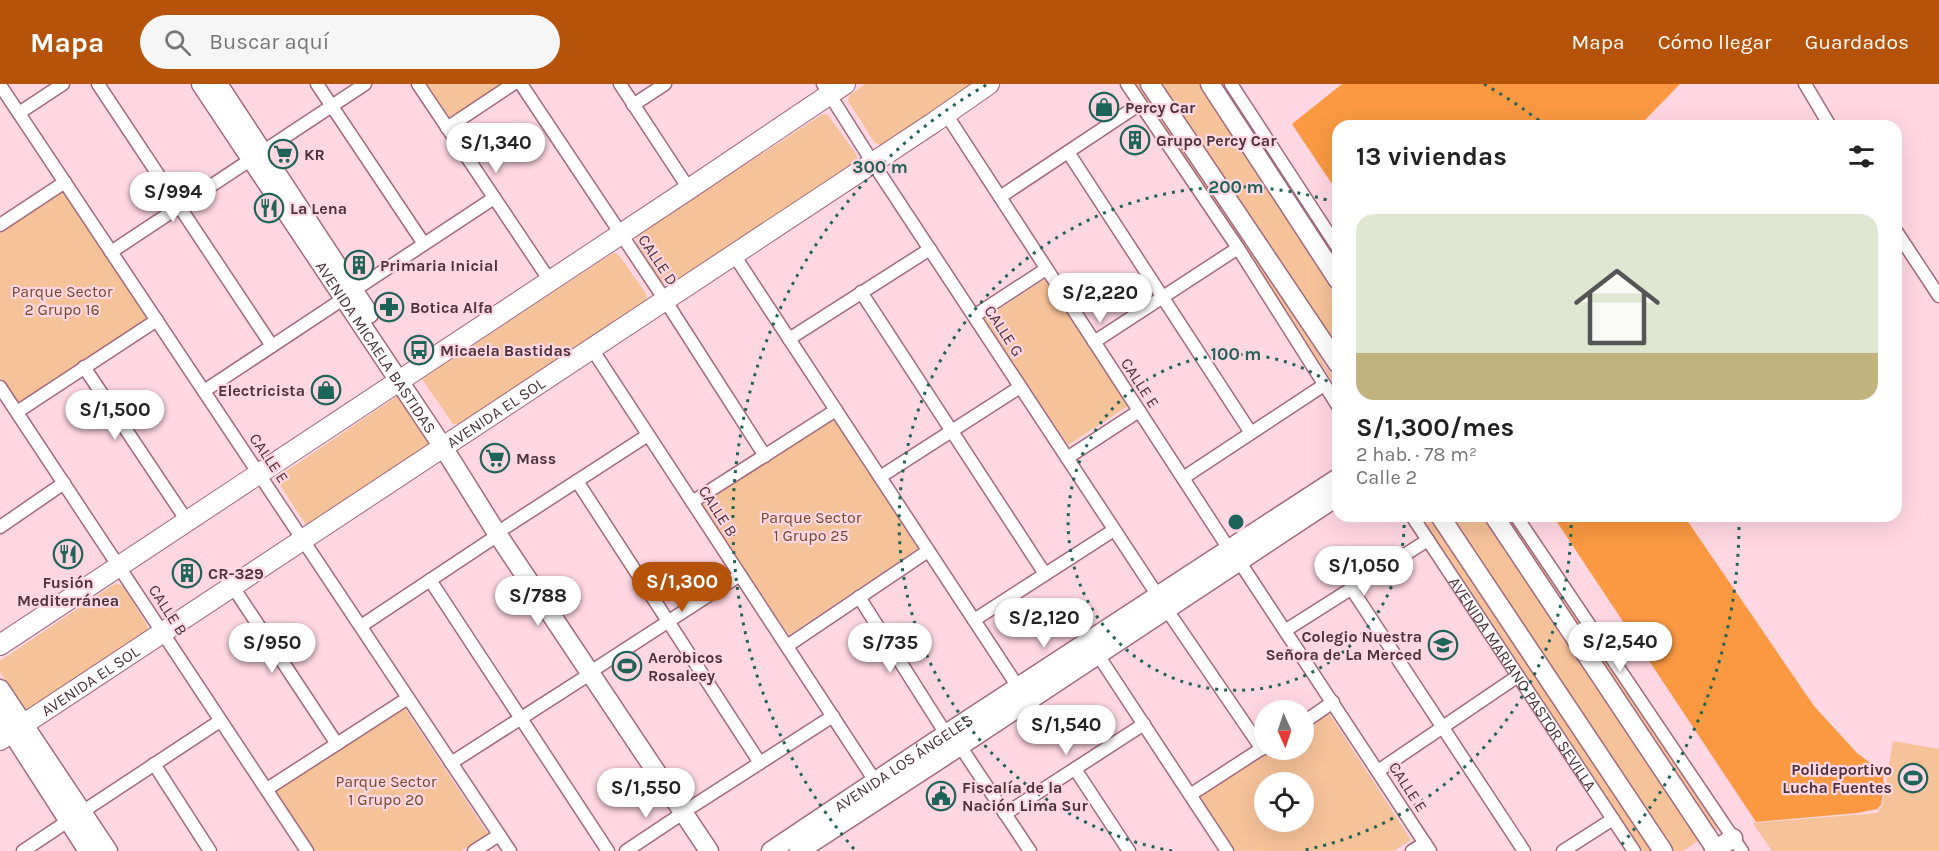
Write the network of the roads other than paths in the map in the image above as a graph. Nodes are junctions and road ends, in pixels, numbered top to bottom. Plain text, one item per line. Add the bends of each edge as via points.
1 (63, 84) edge
2 (98, 84) edge
3 (201, 84) edge
4 (218, 84) edge
5 (317, 84) edge
6 (365, 84) edge
7 (418, 84) edge
8 (513, 84) edge
9 (521, 84) edge
10 (620, 84) edge
11 (665, 84) edge
12 (989, 84) edge
13 (1127, 84) edge
14 (1150, 84) edge
15 (1210, 84) edge
16 (1231, 84) edge
17 (1805, 84) edge
18 (0, 85) edge
19 (833, 87) edge
20 (1140, 104) junction
21 (633, 105) junction
22 (332, 106) junction
23 (19, 113) junction
24 (946, 114) junction
25 (1826, 120) edge
26 (447, 128) junction
27 (1068, 152) junction
28 (256, 156) junction
29 (873, 163) junction
30 (65, 182) junction
31 (690, 189) junction
32 (1000, 197) junction
33 (494, 198) junction
34 (180, 207) junction
35 (0, 225) edge
36 (621, 234) junction
37 (1332, 239) edge
38 (1902, 240) edge
39 (424, 244) junction
40 (1238, 248) junction
41 (930, 249) junction
42 (111, 252) junction
43 (734, 255) junction
44 (1046, 269) junction
45 (1332, 271) edge
46 (550, 281) junction
47 (861, 292) junction
48 (348, 295) junction
49 (1939, 296) edge
50 (1162, 297) junction
51 (665, 300) junction
52 (974, 316) junction
53 (157, 320) junction
54 (789, 339) junction
55 (1094, 342) junction
56 (272, 346) junction
57 (592, 349) junction
58 (1332, 355) edge
59 (84, 367) junction
60 (403, 378) junction
61 (1324, 385) junction
62 (0, 387) edge
63 (1020, 387) junction
64 (204, 390) junction
65 (1332, 397) edge
66 (836, 410) junction
67 (1139, 411) junction
68 (17, 412) junction
69 (952, 431) junction
70 (1251, 433) junction
71 (648, 435) junction
72 (447, 445) junction
73 (765, 456) junction
74 (1067, 458) junction
75 (259, 473) junction
76 (880, 477) junction
77 (1183, 478) junction
78 (577, 481) junction
79 (1332, 482) edge
80 (64, 483) junction
81 (1332, 499) edge
82 (692, 502) junction
83 (187, 521) junction
84 (1416, 522) edge
85 (1444, 522) edge
86 (1498, 522) edge
87 (1520, 522) edge
88 (0, 527) edge
89 (1114, 530) junction
90 (502, 531) junction
91 (304, 540) junction
92 (1428, 540) junction
93 (928, 551) junction
94 (1234, 555) junction
95 (119, 566) junction
96 (1045, 574) junction
97 (740, 575) junction
98 (430, 580) junction
99 (233, 587) junction
100 (1351, 588) junction
101 (859, 597) junction
102 (1162, 603) junction
103 (974, 620) junction
104 (669, 621) junction
105 (360, 626) junction
106 (1286, 630) junction
107 (164, 633) junction
108 (0, 645) edge
109 (787, 646) junction
110 (1098, 655) junction
111 (594, 670) junction
112 (1518, 676) junction
113 (1018, 687) junction
114 (0, 689) edge
115 (408, 698) junction
116 (1333, 702) junction
117 (0, 714) edge
118 (1314, 715) edge
119 (833, 716) junction
120 (521, 718) junction
121 (220, 721) junction
122 (1144, 724) junction
123 (1443, 728) junction
124 (12, 732) edge
125 (946, 734) junction
126 (1254, 735) edge
127 (337, 744) junction
128 (960, 746) junction
129 (1254, 754) edge
130 (451, 763) junction
131 (760, 763) junction
132 (154, 764) junction
133 (1075, 769) junction
134 (1378, 771) junction
135 (875, 781) junction
136 (267, 789) junction
137 (1190, 795) junction
138 (688, 809) junction
139 (1005, 814) junction
140 (75, 817) junction
141 (1613, 819) junction
142 (499, 835) junction
143 (1738, 845) edge
144 (1428, 847) edge
145 (23, 851) edge
146 (88, 851) edge
147 (108, 851) edge
148 (210, 851) edge
149 (307, 851) edge
150 (474, 851) edge
151 (510, 851) edge
152 (608, 851) edge
153 (626, 851) edge
154 (709, 851) edge
155 (724, 851) edge
156 (771, 851) edge
157 (799, 851) edge
158 (1029, 851) edge
159 (1129, 851) edge
160 (1227, 851) edge
161 (1412, 851) edge
162 (1524, 851) edge
163 (1563, 851) edge
164 (1634, 851) edge
165 (1663, 851) edge
166 (1716, 851) edge

1 - 23 street
2 - 34 street
3 - 28 street, AVENIDA MICAELA BASTIDAS
4 - 28 street, AVENIDA MICAELA BASTIDAS
5 - 22 street
6 - 22 street
7 - 26 street
8 - 26 street
9 - 36 street, CALLE D
10 - 21 street
11 - 21 street
12 - 24 main road, AVENIDA EL SOL
13 - 20 street
14 - 58 street
15 - 45 street
16 - 37 street
17 - 25 street
18 - 23 street, CALLE E
19 - 29 street, CALLE G
19 - 31 main road
20 - 27 street
20 - 40 street
21 - 31 street
22 - 28 street
22 - 39 street
23 - 30 street, CALLE E
24 - 29 main road, AVENIDA EL SOL
24 - 32 street, CALLE E
26 - 33 street
27 - 32 street
27 - 50 street
28 - 34 street
28 - 48 street, AVENIDA MICAELA BASTIDAS
29 - 41 street, CALLE G
29 - 43 main road, AVENIDA EL SOL
30 - 35 street
30 - 42 street, CALLE E
31 - 36 main road
32 - 44 street, CALLE E
33 - 39 street
33 - 46 street
34 - 42 street
34 - 56 street
36 - 46 main road
36 - 51 street, CALLE D
38 - 49 street
39 - 48 street
40 - 50 street
40 - 61 street
41 - 47 street
41 - 52 street, CALLE G
42 - 53 street, CALLE E
43 - 51 main road, AVENIDA EL SOL
43 - 54 street
44 - 52 street
44 - 55 street, CALLE E
46 - 60 main road
47 - 54 street
47 - 69 street
48 - 56 street
48 - 60 street, AVENIDA MICAELA BASTIDAS
50 - 55 street
50 - 70 street
51 - 57 main road, AVENIDA EL SOL
51 - 73 street, CALLE D
52 - 63 street, CALLE G
53 - 59 street
53 - 64 street, CALLE E
54 - 66 street
55 - 67 street, CALLE E
56 - 64 street
57 - 71 street, CALLE B
57 - 72 main road, AVENIDA EL SOL
59 - 68 street
59 - 83 street
60 - 72 street, AVENIDA MICAELA BASTIDAS
60 - 75 main road
61 - 65 street
61 - 70 street
62 - 68 street, CALLE B
63 - 69 street
63 - 74 street, CALLE G
64 - 75 street, CALLE E
66 - 73 street
66 - 76 street
67 - 74 street
67 - 77 street, CALLE E
68 - 80 street, CALLE B
69 - 76 street
69 - 96 street
70 - 77 street
71 - 78 street
71 - 82 street, CALLE B
72 - 90 street, AVENIDA MICAELA BASTIDAS
72 - 91 main road, AVENIDA EL SOL
73 - 82 street
74 - 89 street, CALLE G
75 - 83 main road
75 - 91 street, CALLE E
76 - 93 street
77 - 94 street, CALLE E
78 - 90 street
78 - 104 street
79 - 94 street, AVENIDA LOS ÁNGELES
80 - 88 street
80 - 95 street, CALLE B
81 - 94 street, AVENIDA LOS ÁNGELES
82 - 97 street, CALLE B
83 - 95 main road
84 - 92 street, AVENIDA MARIANO PASTOR SEVILLA
85 - 165 street, AVENIDA MARIANO PASTOR SEVILLA
86 - 166 street
87 - 143 street
89 - 96 street
89 - 102 street, CALLE G
90 - 98 street
90 - 111 street, AVENIDA MICAELA BASTIDAS
91 - 99 main road, AVENIDA EL SOL
91 - 105 street, CALLE E
92 - 100 street
92 - 112 street, AVENIDA MARIANO PASTOR SEVILLA
93 - 101 street
93 - 103 street
94 - 102 street, AVENIDA LOS ÁNGELES
94 - 106 street, CALLE E
95 - 107 street, CALLE B
95 - 108 main road
96 - 103 street
97 - 104 street
97 - 109 street, CALLE B
98 - 105 street
98 - 120 street
99 - 107 main road, AVENIDA EL SOL
99 - 127 street
100 - 106 street
100 - 123 street
101 - 109 street
101 - 125 street
102 - 110 street, AVENIDA LOS ÁNGELES
102 - 113 street, AVENIDA LOS ÁNGELES
102 - 126 street
103 - 113 street
104 - 111 street
104 - 131 street
105 - 115 street, CALLE E
106 - 116 street, CALLE E
107 - 121 street, CALLE B
107 - 124 main road, AVENIDA EL SOL
109 - 119 street, CALLE B
110 - 122 street
110 - 128 street, AVENIDA LOS ÁNGELES
111 - 120 street
111 - 138 street, AVENIDA MICAELA BASTIDAS
112 - 123 street
112 - 141 street, AVENIDA MARIANO PASTOR SEVILLA
113 - 125 street, AVENIDA LOS ÁNGELES
114 - 124 street
115 - 127 street
115 - 130 street, CALLE E
116 - 118 street
116 - 134 street, CALLE E
117 - 124 street
119 - 131 street
119 - 135 street, CALLE B
120 - 130 street
120 - 152 street
121 - 132 street
121 - 136 street, CALLE B
122 - 133 street
122 - 137 street
123 - 134 street
123 - 162 street
124 - 140 street
125 - 128 street
125 - 135 street, AVENIDA LOS ÁNGELES
127 - 136 street
128 - 139 street
128 - 157 street, AVENIDA LOS ÁNGELES
129 - 137 street
130 - 142 street, CALLE E
131 - 138 street
132 - 140 street
132 - 148 street
133 - 139 street
133 - 159 street
134 - 144 street, CALLE E
135 - 156 street, AVENIDA LOS ÁNGELES
136 - 149 street, CALLE B
137 - 160 street
138 - 153 street
138 - 154 street, AVENIDA MICAELA BASTIDAS
138 - 155 street, AVENIDA MICAELA BASTIDAS
139 - 158 street
140 - 145 street
140 - 146 street
140 - 147 street
141 - 163 street
141 - 164 street, AVENIDA MARIANO PASTOR SEVILLA
142 - 150 street
142 - 151 street, CALLE E
143 - 166 street
144 - 161 street

